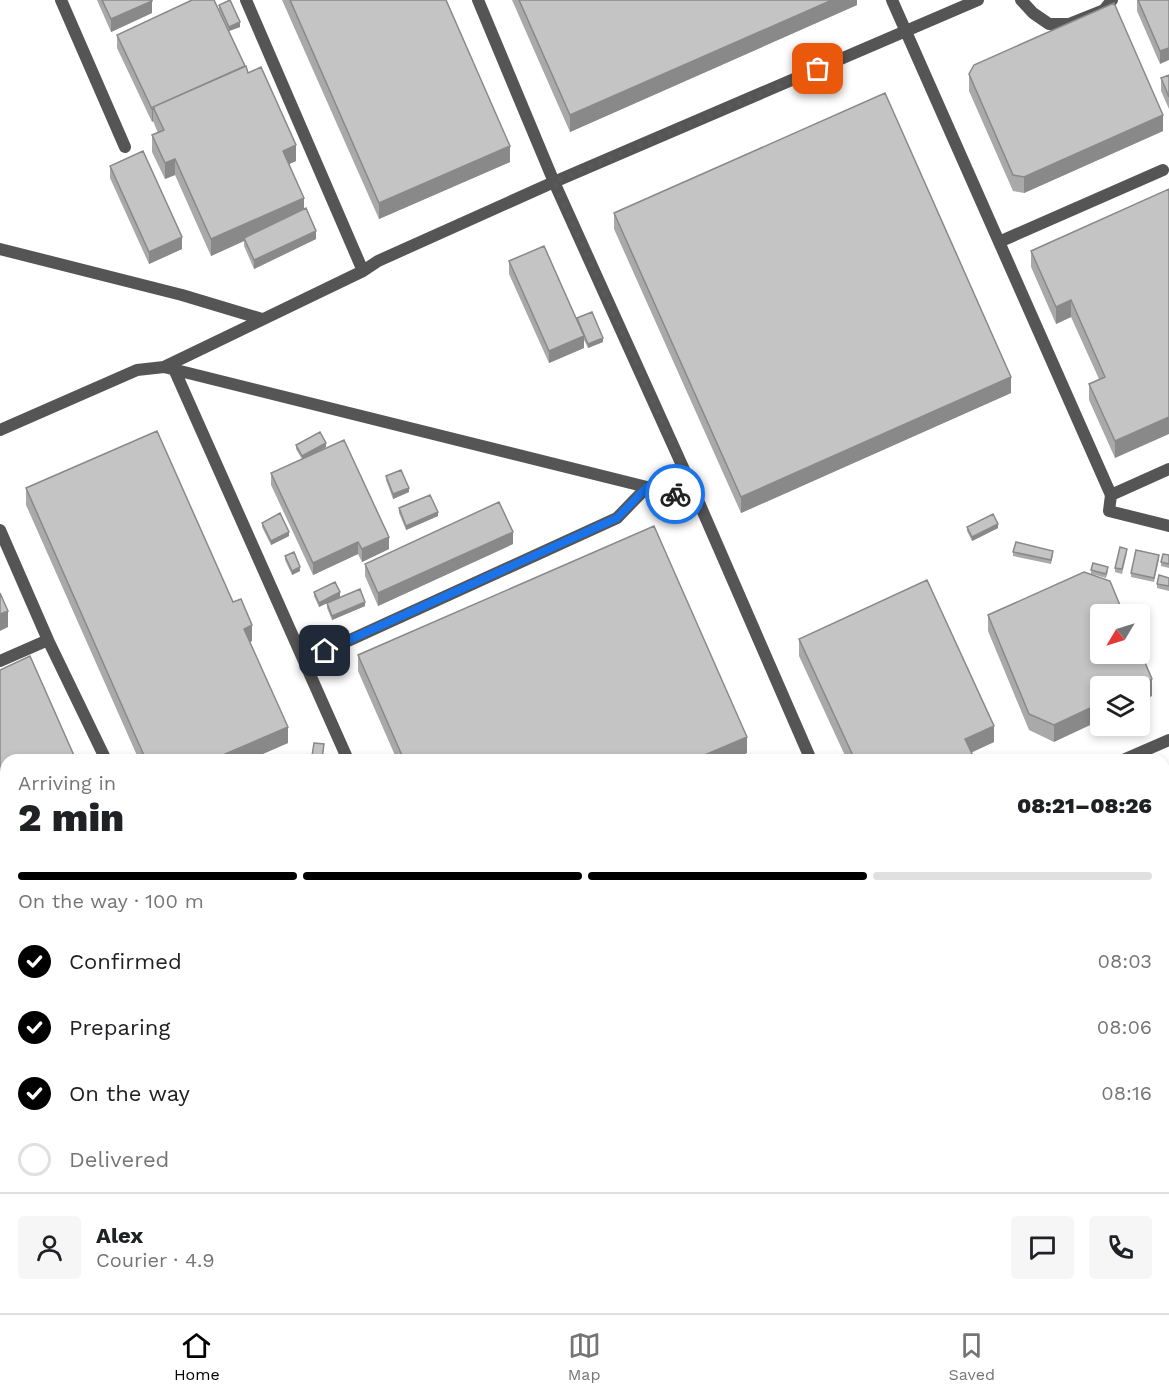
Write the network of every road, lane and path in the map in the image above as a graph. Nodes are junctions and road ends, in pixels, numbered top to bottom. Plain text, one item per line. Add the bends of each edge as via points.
1 (61, 0) edge
2 (246, 0) edge
3 (478, 0) edge
4 (892, 0) edge
5 (978, 0) edge
6 (1021, 0) edge
7 (1112, 0) edge
8 (906, 32) junction
9 (125, 147) dead end
10 (1163, 170) dead end
11 (554, 182) junction
12 (999, 242) junction
13 (0, 249) edge
14 (363, 271) junction
15 (262, 319) junction
16 (169, 368) junction
17 (0, 430) edge
18 (1169, 469) edge
19 (647, 487) junction
20 (1111, 495) junction
21 (700, 505) junction
22 (1169, 526) edge
23 (0, 530) edge
24 (48, 640) junction
25 (0, 661) edge
26 (304, 661) junction
27 (1169, 740) edge
28 (103, 754) edge
29 (345, 754) edge
30 (809, 754) edge
31 (1137, 754) edge

1 - 9 lane
2 - 14 lane
3 - 11 lane
4 - 8 lane
5 - 8 lane
6 - 7 lane via 1049,24 1069,24 1104,10
8 - 11 lane
8 - 12 lane
10 - 12 lane
11 - 14 lane
11 - 21 lane
12 - 20 lane
13 - 15 lane
14 - 15 lane
15 - 16 lane
16 - 17 lane via 137,370
16 - 19 lane
16 - 26 lane
18 - 20 lane
19 - 21 lane
19 - 26 lane via 617,518
20 - 22 lane via 1109,510
21 - 30 lane
23 - 24 lane
24 - 25 lane
24 - 28 lane
26 - 29 lane
27 - 31 lane

